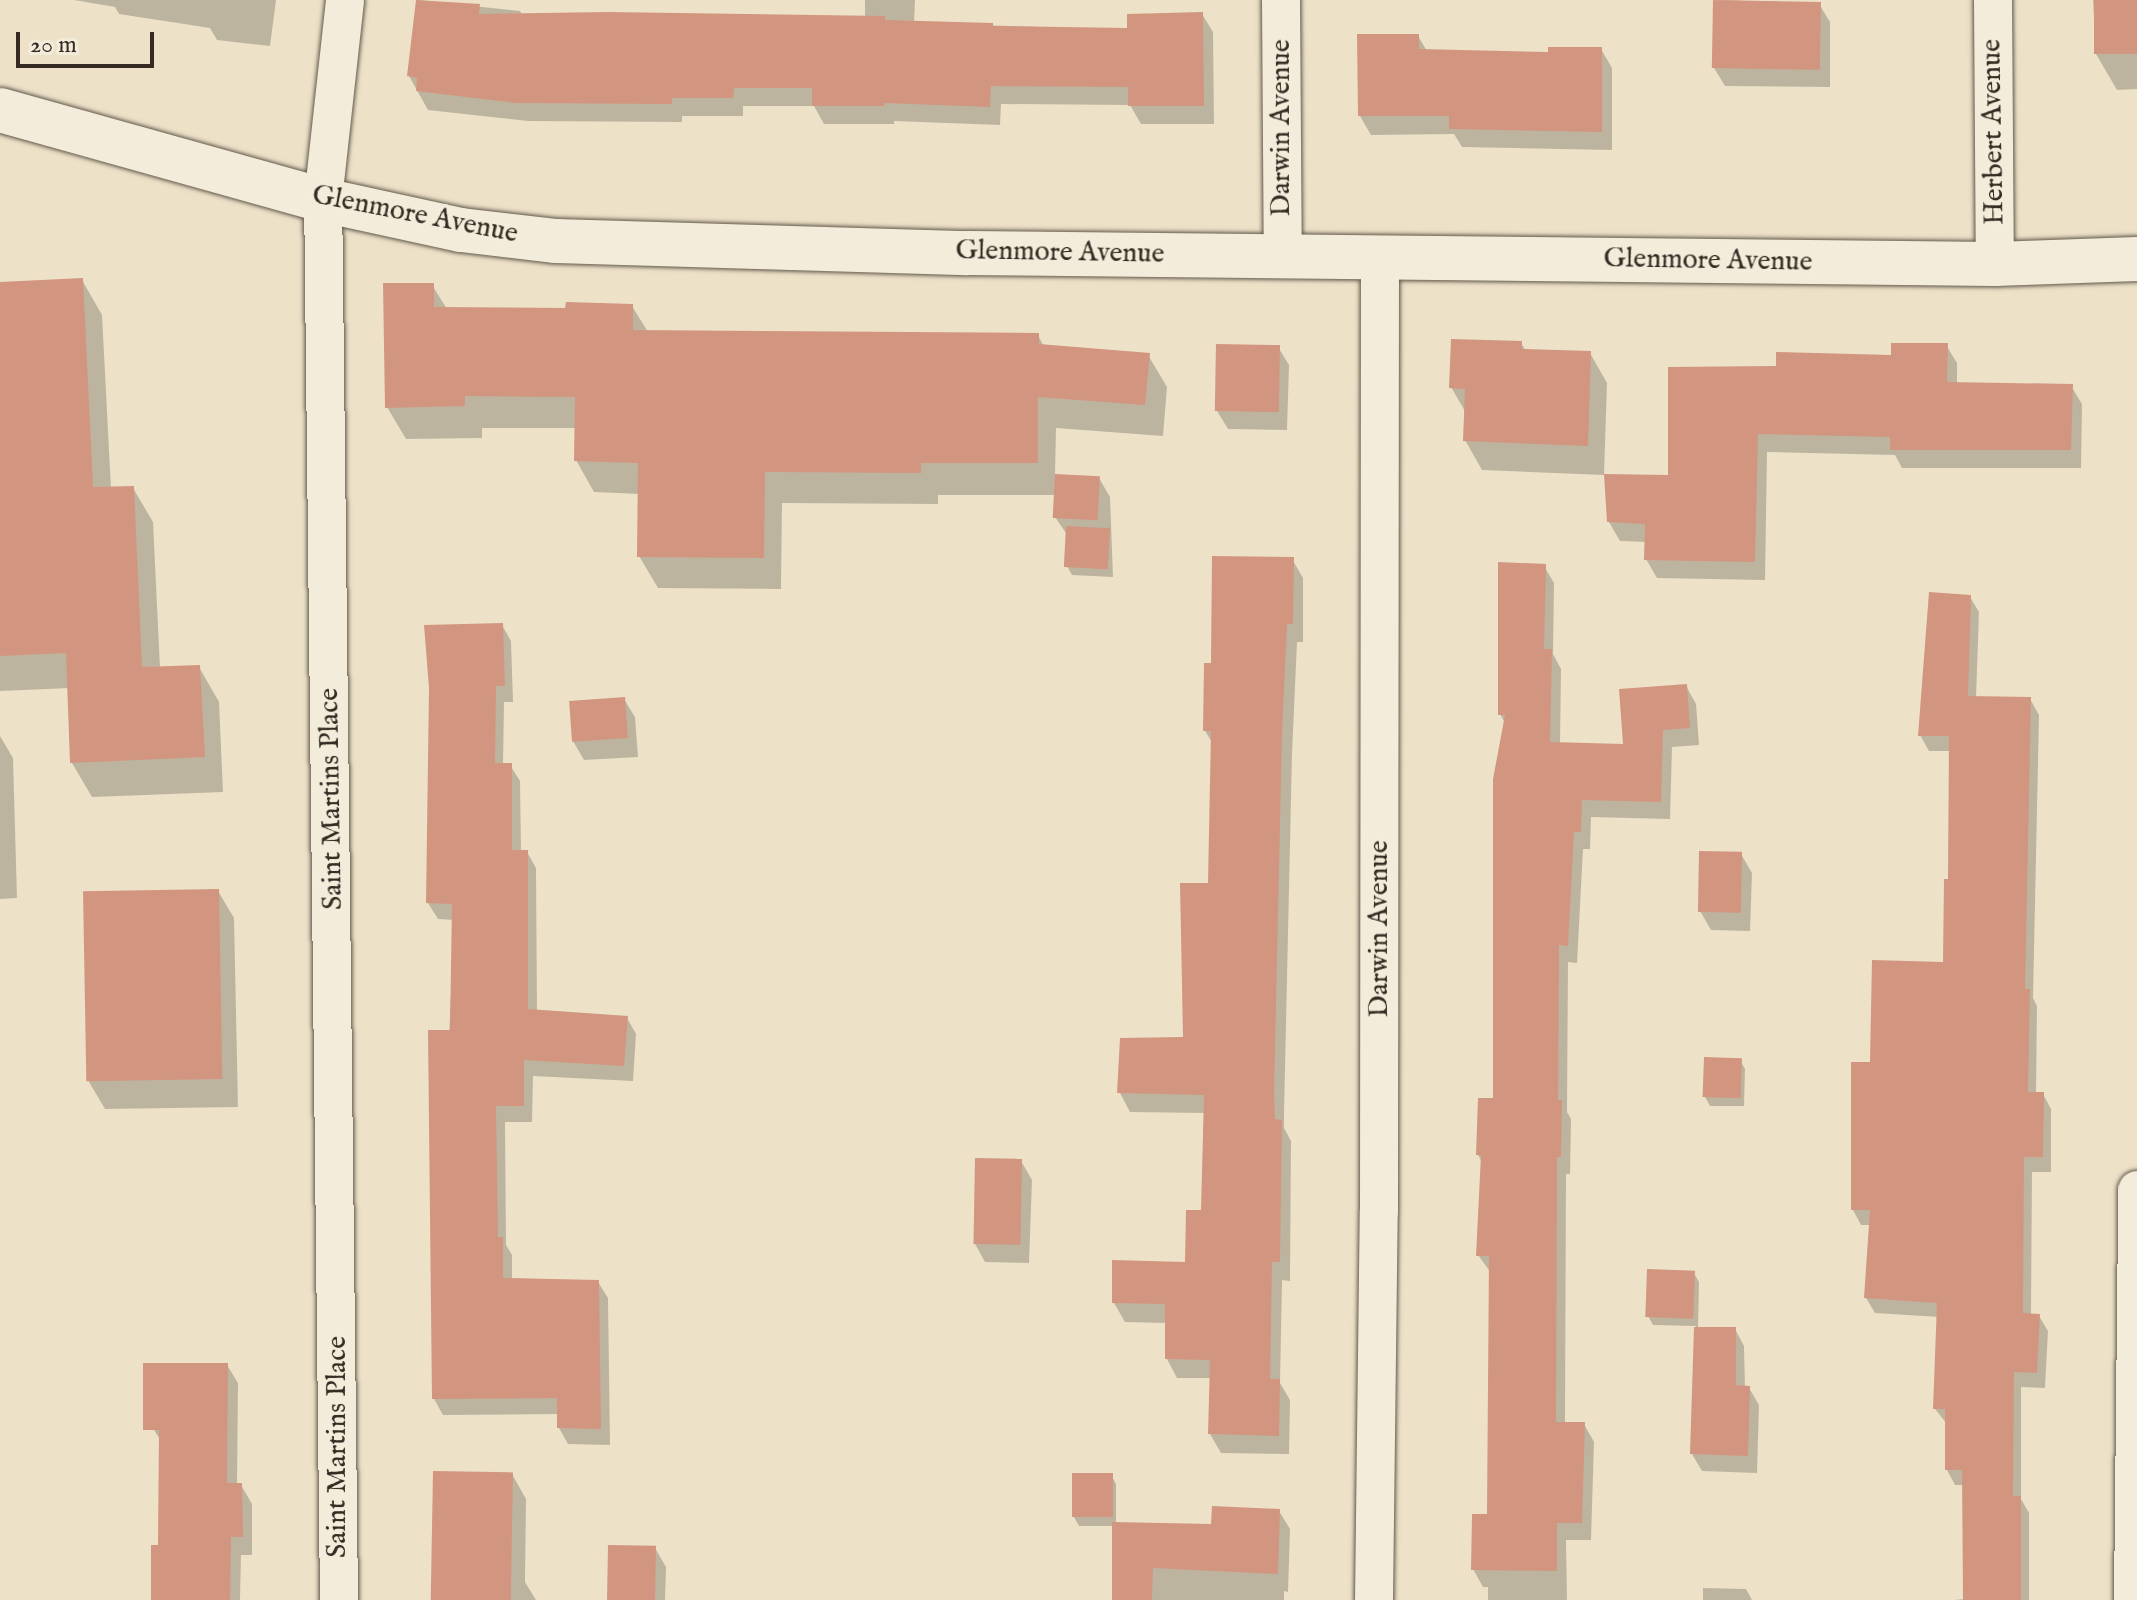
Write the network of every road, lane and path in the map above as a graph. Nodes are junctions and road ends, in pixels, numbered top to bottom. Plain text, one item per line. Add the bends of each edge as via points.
1 (345, 0) edge
2 (1281, 0) edge
3 (1993, 0) edge
4 (0, 110) edge
5 (323, 200) junction
6 (1283, 256) junction
7 (1380, 257) junction
8 (2137, 259) edge
9 (1995, 264) junction
10 (2137, 1190) edge
11 (339, 1600) edge
12 (1374, 1600) edge
13 (2133, 1600) edge

1 - 5 street, Saint Martins Place
2 - 6 street, Darwin Avenue
3 - 9 street, Herbert Avenue
4 - 5 street, Glenmore Avenue
5 - 6 street, Glenmore Avenue via 461,230 556,241
5 - 11 street, Saint Martins Place
6 - 7 street, Glenmore Avenue
7 - 9 street, Glenmore Avenue
7 - 12 street, Darwin Avenue
8 - 9 street, Glenmore Avenue
10 - 13 street

